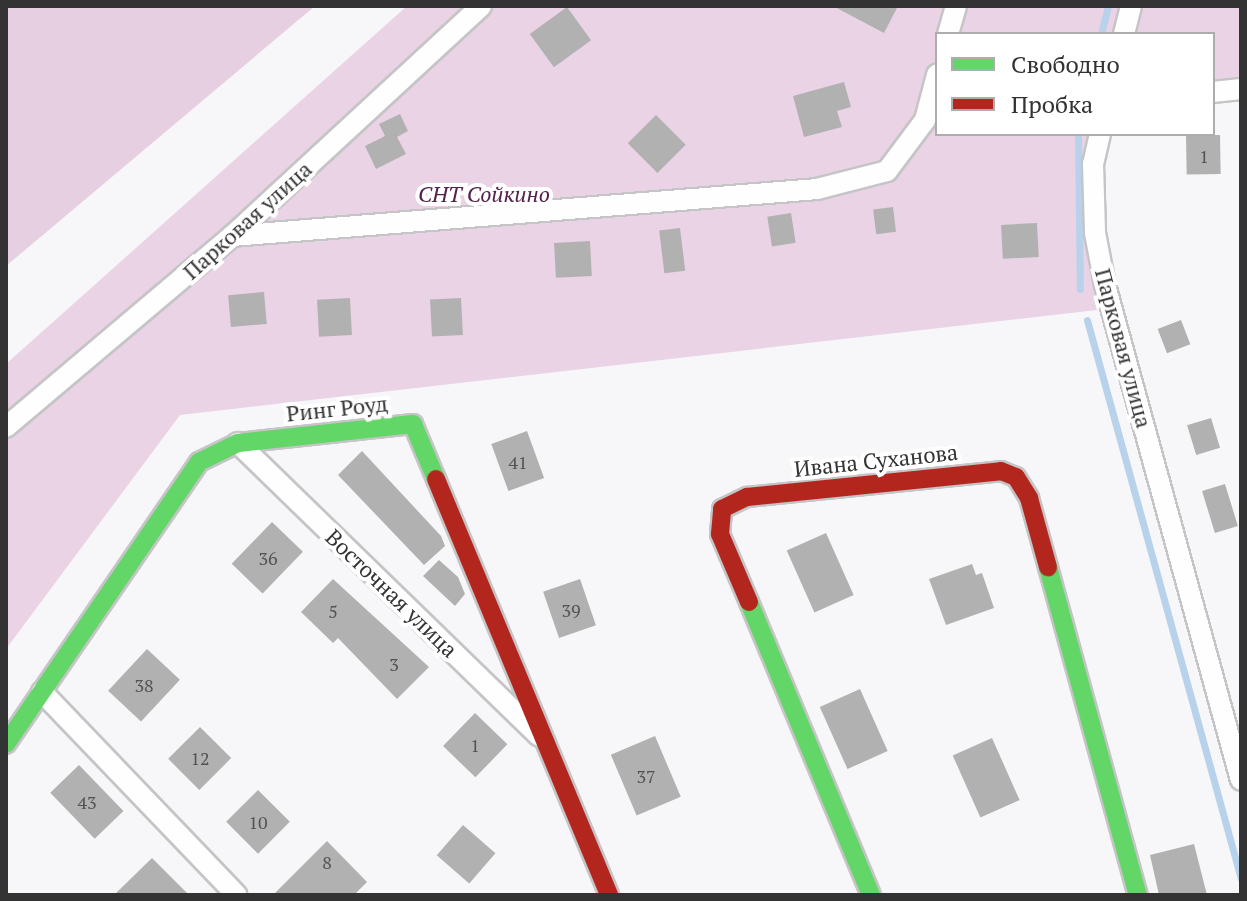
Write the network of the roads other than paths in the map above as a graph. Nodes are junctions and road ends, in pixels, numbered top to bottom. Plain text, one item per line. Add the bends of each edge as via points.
1 (481, 6) edge
2 (956, 6) edge
3 (1131, 6) edge
4 (949, 32) edge
5 (1124, 32) edge
6 (935, 82) edge
7 (1241, 89) edge
8 (1215, 92) edge
9 (1100, 136) edge
10 (232, 236) junction
11 (6, 427) edge
12 (238, 443) junction
13 (42, 692) junction
14 (1234, 722) edge
15 (546, 743) junction
16 (6, 744) edge
17 (1241, 780) edge
18 (237, 895) edge
19 (609, 895) edge
20 (871, 895) edge
21 (1138, 895) edge

1 - 10 street, Парковая улица
2 - 4 street
3 - 5 street
6 - 10 street via 925,120 887,171 817,189
7 - 8 street
9 - 14 street, Парковая улица via 1093,164 1095,233 1105,285
10 - 11 street, Парковая улица
12 - 13 street, Ринг Роуд via 199,462
12 - 15 street, Восточная улица
12 - 15 street, Ринг Роуд via 413,424
13 - 16 street, Ринг Роуд
13 - 18 street
14 - 17 street, Парковая улица
15 - 19 street, Ринг Роуд
20 - 21 street, Ивана Суханова via 720,534 722,509 747,497 1001,471 1016,477 1029,498

